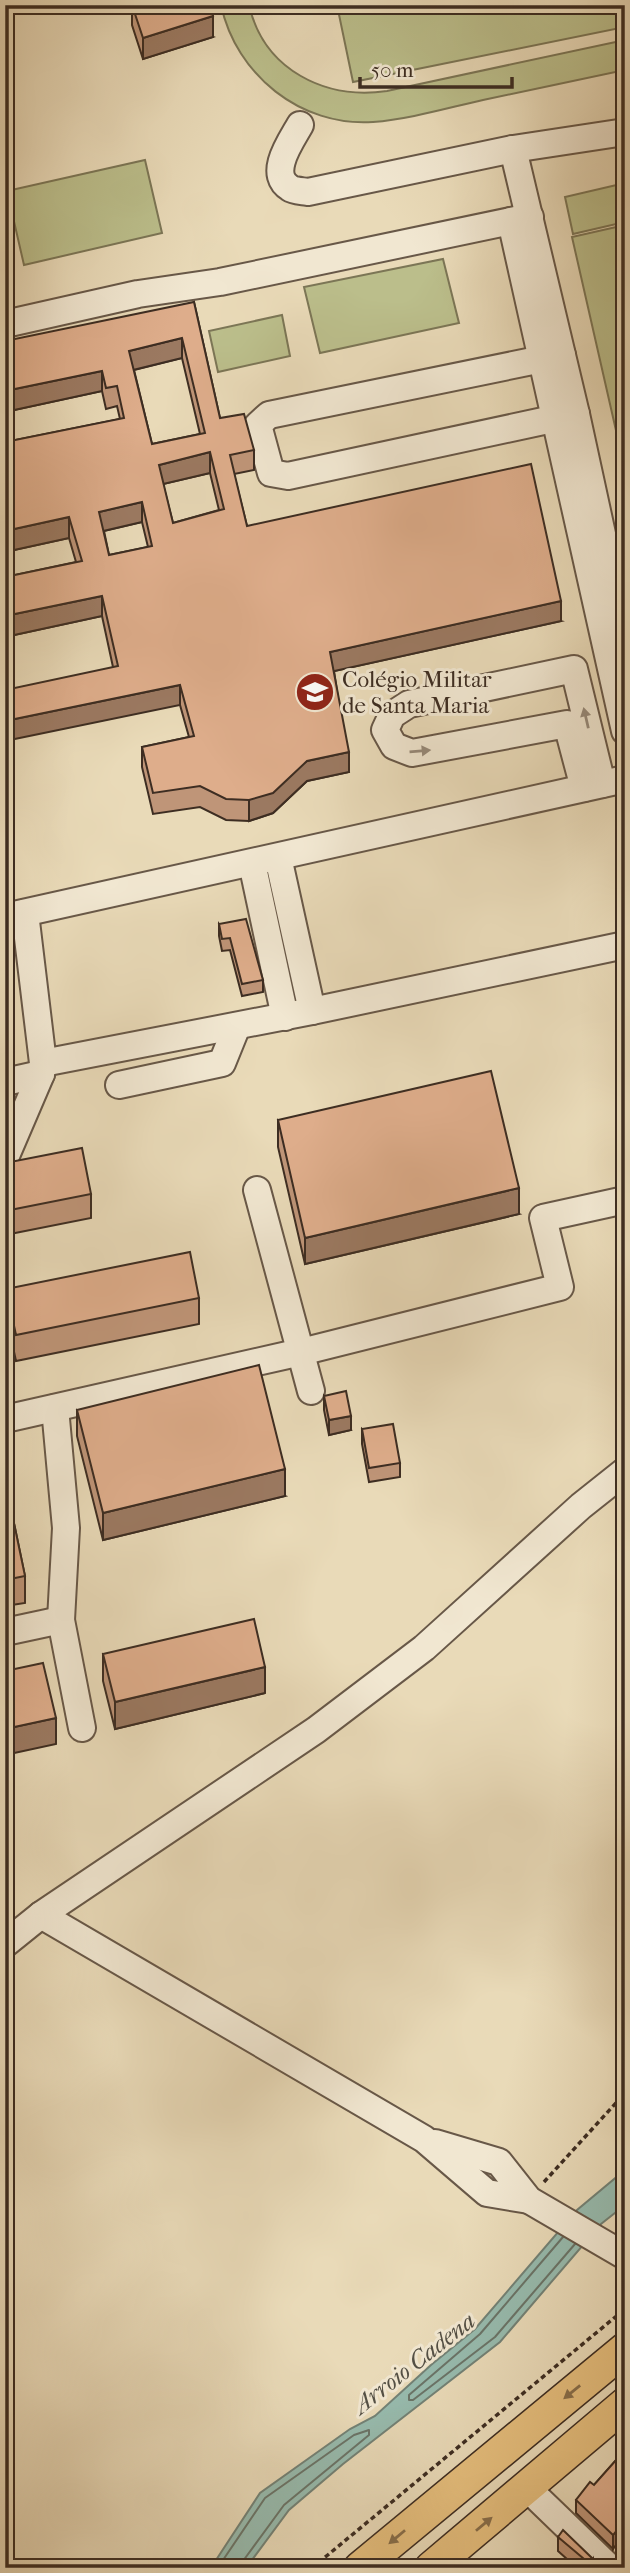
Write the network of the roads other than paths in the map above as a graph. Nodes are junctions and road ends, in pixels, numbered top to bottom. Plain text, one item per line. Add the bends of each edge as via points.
1 (300, 125) dead end
2 (625, 132) edge
3 (513, 149) junction
4 (520, 219) junction
5 (5, 324) edge
6 (552, 356) junction
7 (566, 416) junction
8 (625, 640) edge
9 (625, 731) edge
10 (604, 784) edge
11 (278, 857) junction
12 (253, 863) junction
13 (15, 915) edge
14 (625, 945) edge
15 (312, 1011) junction
16 (285, 1017) junction
17 (237, 1026) junction
18 (42, 1068) junction
19 (5, 1082) edge
20 (119, 1085) dead end
21 (14, 1117) edge
22 (13, 1161) edge
23 (257, 1190) dead end
24 (625, 1200) edge
25 (301, 1352) junction
26 (311, 1391) dead end
27 (55, 1408) junction
28 (5, 1419) edge
29 (625, 1471) edge
30 (61, 1620) junction
31 (5, 1632) edge
32 (82, 1728) dead end
33 (41, 1916) junction
34 (5, 1944) edge
35 (625, 2256) edge
36 (625, 2349) edge
37 (625, 2404) edge
38 (527, 2488) junction
39 (360, 2568) edge
40 (431, 2568) edge
41 (610, 2568) edge

1 - 3 street via 280,159 283,180 291,189 307,192
2 - 3 street
3 - 4 street
4 - 5 street
4 - 6 street
6 - 7 street
6 - 7 street via 269,415 258,425 271,473 288,476
7 - 8 street
7 - 9 street
10 -> 10 street via 574,669 409,704 392,715 386,730 394,746 412,753 567,724
10 - 11 street
11 - 12 street
11 - 15 street
12 - 13 street
12 - 16 street
13 - 18 street
14 - 15 street
15 - 16 street
16 - 17 street
17 - 18 street
17 - 20 street via 222,1063
18 - 19 street
18 - 21 street
21 - 22 street
23 - 25 street
24 - 25 street via 543,1218 559,1287
25 - 26 street
25 - 27 street
27 - 28 street
27 - 30 street via 66,1528
29 - 33 street via 424,1648 316,1730
30 - 31 street
30 - 32 street
33 - 34 street
33 - 35 street via 424,2139 499,2162 538,2206
36 -> 39 main road
37 - 38 main road
40 -> 38 main road
38 - 41 street

